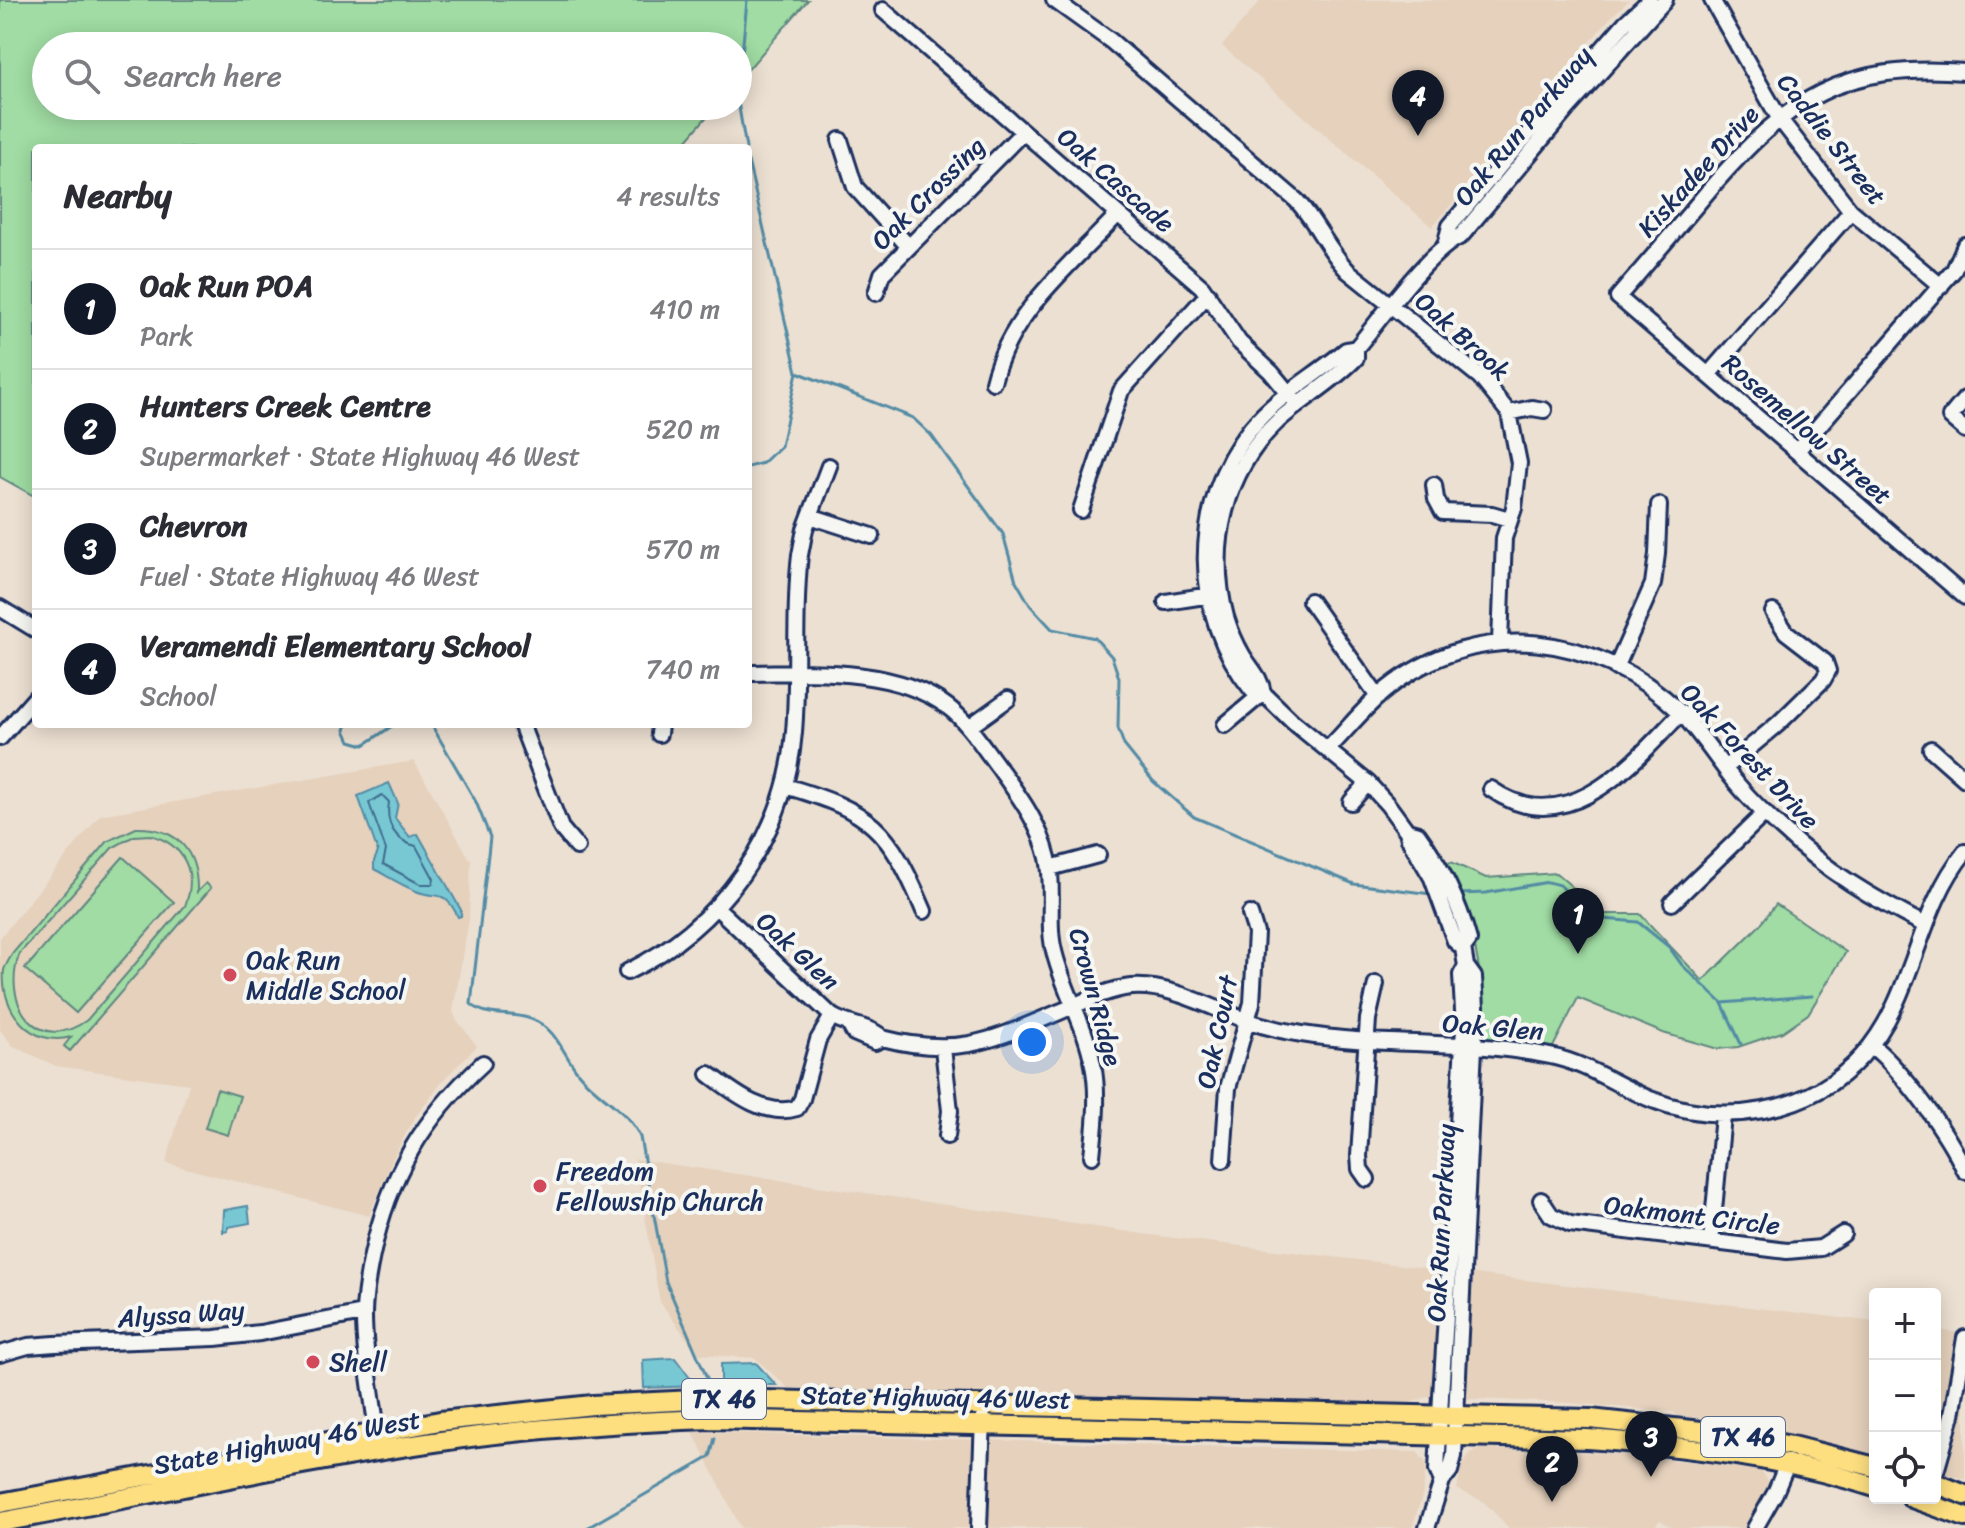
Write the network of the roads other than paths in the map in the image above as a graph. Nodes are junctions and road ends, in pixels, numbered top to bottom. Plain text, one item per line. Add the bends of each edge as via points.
1 (1054, 0) edge
2 (1650, 0) edge
3 (1665, 0) edge
4 (1712, 0) edge
5 (883, 10) dead end
6 (1965, 72) edge
7 (1564, 104) junction
8 (1779, 118) junction
9 (1023, 132) junction
10 (840, 140) dead end
11 (1851, 211) junction
12 (1118, 214) junction
13 (1965, 245) edge
14 (909, 247) junction
15 (1941, 286) junction
16 (876, 293) dead end
17 (1208, 294) junction
18 (1618, 297) joint
19 (1392, 305) junction
20 (1708, 375) junction
21 (993, 382) dead end
22 (1293, 399) junction
23 (1965, 399) edge
24 (1544, 410) dead end
25 (1509, 413) junction
26 (1965, 430) edge
27 (1797, 451) junction
28 (829, 466) dead end
29 (1434, 485) dead end
30 (1659, 505) dead end
31 (1081, 510) dead end
32 (810, 516) junction
33 (1509, 519) junction
34 (872, 536) dead end
35 (1214, 594) junction
36 (1965, 597) edge
37 (1310, 601) dead end
38 (1166, 602) dead end
39 (0, 608) edge
40 (1773, 612) dead end
41 (32, 628) edge
42 (1500, 642) junction
43 (1616, 668) junction
44 (752, 673) edge
45 (796, 673) junction
46 (1263, 693) junction
47 (1378, 697) junction
48 (1008, 699) dead end
49 (32, 702) edge
50 (1681, 713) junction
51 (1225, 725) dead end
52 (969, 727) junction
53 (523, 728) edge
54 (0, 738) edge
55 (1931, 749) dead end
56 (1327, 750) junction
57 (1725, 768) junction
58 (1965, 779) edge
59 (1368, 783) junction
60 (785, 786) junction
61 (1491, 789) dead end
62 (1351, 802) dead end
63 (1765, 813) junction
64 (577, 847) dead end
65 (1965, 852) edge
66 (1098, 855) dead end
67 (1050, 868) junction
68 (1672, 903) dead end
69 (716, 907) junction
70 (924, 911) dead end
71 (1250, 914) dead end
72 (1925, 925) junction
73 (627, 972) dead end
74 (1376, 984) dead end
75 (1074, 1006) junction
76 (832, 1016) junction
77 (1247, 1021) junction
78 (1366, 1041) junction
79 (1871, 1045) junction
80 (1468, 1047) junction
81 (943, 1048) junction
82 (483, 1063) dead end
83 (709, 1074) dead end
84 (1723, 1116) junction
85 (947, 1136) dead end
86 (1092, 1156) dead end
87 (1223, 1160) dead end
88 (1965, 1171) edge
89 (1367, 1179) dead end
90 (1541, 1200) dead end
91 (1843, 1234) dead end
92 (1711, 1241) junction
93 (363, 1313) junction
94 (1965, 1338) edge
95 (0, 1354) edge
96 (983, 1405) junction
97 (1448, 1416) junction
98 (982, 1424) junction
99 (377, 1431) junction
100 (1448, 1436) junction
101 (1790, 1454) junction
102 (1941, 1454) edge
103 (313, 1462) junction
104 (1869, 1466) edge
105 (1869, 1473) edge
106 (1869, 1485) edge
107 (1941, 1485) edge
108 (1965, 1495) edge
109 (0, 1503) edge
110 (1929, 1504) edge
111 (1965, 1517) edge
112 (0, 1522) edge
113 (979, 1528) edge
114 (1427, 1528) edge
115 (1755, 1528) edge

1 - 19 street, Oak Brook via 1259,163 1306,211 1338,261
2 - 7 street, Oak Run Parkway via 1625,23
3 - 7 street, Oak Run Parkway
4 - 8 street, Caddie Street
5 - 9 street, Oak Cascade
6 - 8 street, Kiskadee Drive via 1901,70 1874,75 1816,94
7 - 19 street, Oak Run Parkway via 1461,236 1446,242
8 - 11 street, Caddie Street
8 - 18 street, Kiskadee Drive via 1744,149
9 - 12 street, Oak Cascade
9 - 14 street, Oak Crossing
10 - 14 street via 855,187
11 - 15 street, Caddie Street
11 - 20 street
12 - 17 street, Oak Cascade
12 - 21 street via 1016,324
13 - 15 street
14 - 16 street, Oak Crossing via 882,274
15 - 27 street
17 - 22 street, Oak Cascade via 1239,342
17 - 31 street via 1121,391
18 - 20 street, Rosemellow Street
19 - 22 street, Oak Run Parkway via 1356,348 1346,350
19 - 25 street, Oak Brook via 1480,377
20 - 27 street, Rosemellow Street
22 - 35 street, Oak Run Parkway via 1234,484 1219,541
23 - 26 street via 1950,417
24 - 25 street
25 - 33 street, Oak Brook via 1519,463
27 - 36 street, Rosemellow Street
28 - 32 street
29 - 33 street via 1443,512
30 - 43 street via 1653,584
32 - 34 street
32 - 45 street via 799,569
33 - 42 street, Oak Brook via 1501,568
35 - 38 street
35 - 46 street, Oak Run Parkway
37 - 47 street
39 - 41 street
40 - 57 street via 1786,632 1825,662 1828,671 1778,724
42 - 43 street, Oak Forest Drive via 1557,646
42 - 47 street, Oak Forest Drive via 1437,658
43 - 50 street, Oak Forest Drive
44 - 45 street, Crown Ridge
45 - 52 street, Crown Ridge via 882,678 907,685 948,707
45 - 60 street
46 - 51 street
46 - 56 street, Oak Run Parkway
47 - 56 street, Oak Forest Drive
48 - 52 street
49 - 54 street
50 - 57 street, Oak Forest Drive
50 - 61 street via 1628,769 1594,793 1543,806 1511,802
52 - 67 street, Crown Ridge via 1032,817
53 - 64 street via 561,828
55 - 58 street
56 - 59 street, Oak Run Parkway
57 - 63 street, Oak Forest Drive
59 - 62 street
59 - 80 street, Oak Run Parkway via 1425,854 1456,920 1455,941 1474,977 1476,1007
60 - 69 street via 756,854
60 - 70 street via 841,804 869,821 897,853
63 - 68 street
63 - 72 street, Oak Forest Drive via 1851,885
65 - 72 street, Oak Glen via 1945,879
66 - 67 street
67 - 75 street, Crown Ridge via 1053,945
69 - 73 street via 666,950
69 - 76 street, Oak Glen
71 - 77 street, Oak Court via 1256,940
72 - 79 street, Oak Glen via 1902,992
74 - 78 street
75 - 77 street, Oak Glen via 1107,992 1143,987
75 - 81 street, Oak Glen via 987,1041
75 - 86 street, Crown Ridge via 1094,1066
76 - 81 street, Oak Glen via 875,1042 882,1038
76 - 83 street via 818,1040 797,1108 757,1105
77 - 78 street, Oak Glen
77 - 87 street, Oak Court via 1228,1088
78 - 80 street, Oak Glen
78 - 89 street via 1359,1156
79 - 84 street, Oak Glen via 1847,1070 1812,1093 1776,1107
79 - 88 street via 1898,1070
80 - 84 street, Oak Glen via 1568,1061 1648,1098
80 - 97 street, Oak Run Parkway
81 - 85 street via 950,1111
82 - 93 street via 426,1124 399,1170 376,1233
84 - 92 street
90 - 92 street, Oakmont Circle via 1551,1215 1570,1224
91 - 92 street, Oakmont Circle via 1821,1248 1798,1252
93 - 95 street, Alyssa Way via 260,1333 28,1346
93 - 99 street
94 - 102 street
96 - 97 main road, State Highway 46 West / TX 46
96 - 98 street
96 - 99 main road, State Highway 46 West / TX 46 via 762,1398 657,1401
97 - 100 street, Oak Run Parkway
97 - 101 main road, State Highway 46 West / TX 46 via 1636,1422 1720,1433
98 - 100 main road, State Highway 46 West / TX 46
98 - 103 main road, State Highway 46 West / TX 46 via 658,1421 516,1432
98 - 113 street
99 - 103 main road via 368,1442 342,1447
99 - 109 main road, State Highway 46 West / TX 46
100 - 101 main road, State Highway 46 West / TX 46 via 1587,1439
100 - 114 street, Oak Run Parkway via 1437,1470 1442,1481
101 - 104 main road, State Highway 46 West / TX 46
101 - 105 main road
101 - 106 main road, State Highway 46 West / TX 46
101 - 115 street
103 - 112 main road, State Highway 46 West / TX 46
107 - 108 main road
110 - 111 main road

